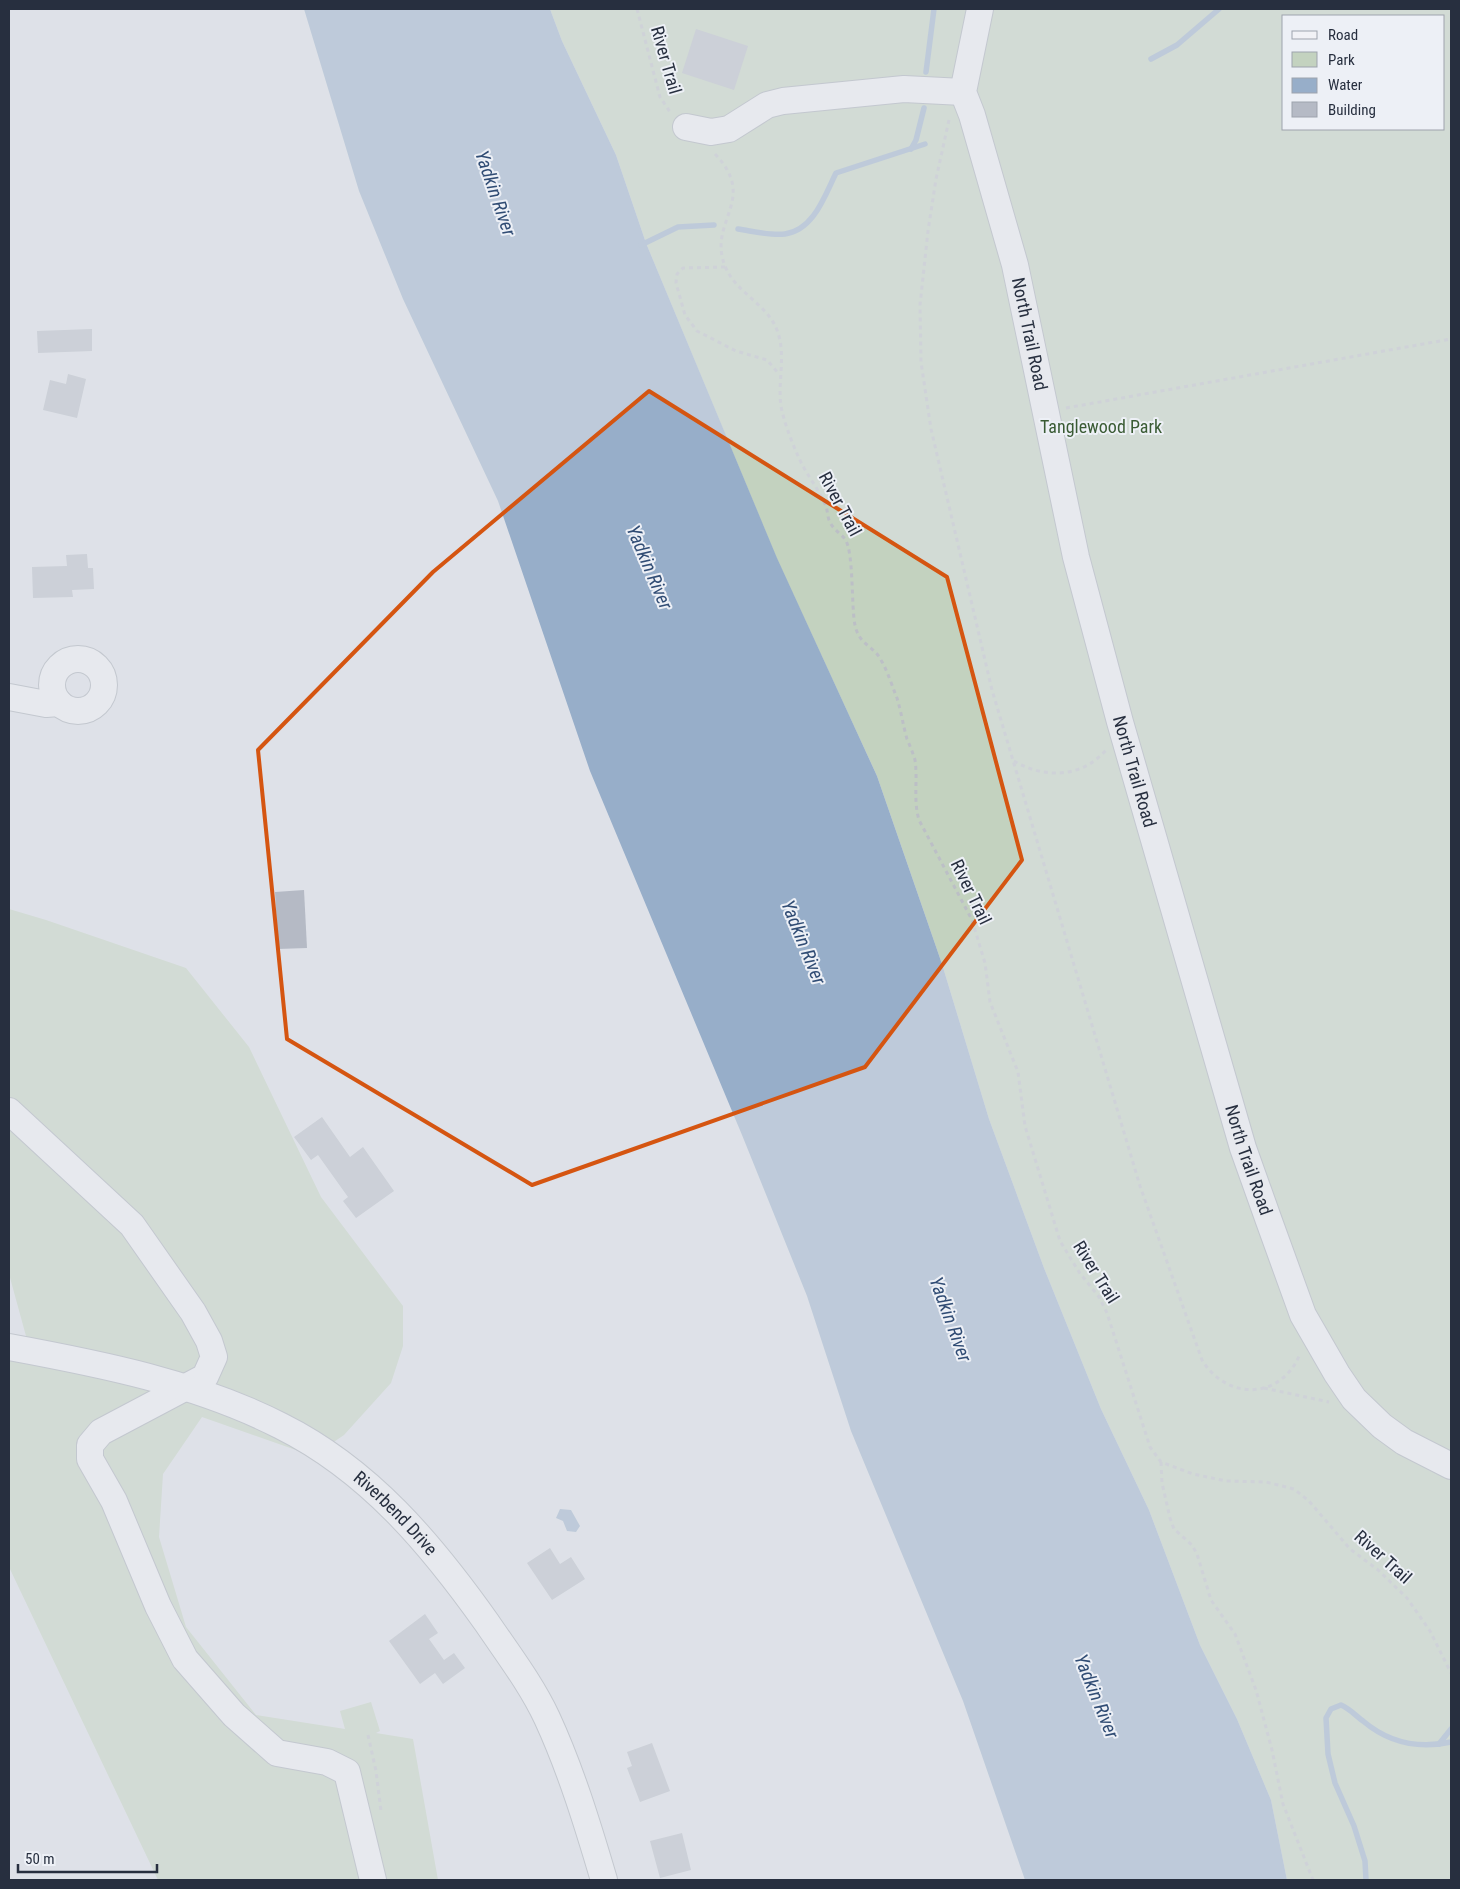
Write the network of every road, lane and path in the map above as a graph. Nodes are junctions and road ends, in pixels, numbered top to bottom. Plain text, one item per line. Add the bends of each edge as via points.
1 (637, 9) edge
2 (980, 9) edge
3 (963, 92) junction
4 (686, 127) junction
5 (725, 267) junction
6 (1451, 339) edge
7 (779, 374) junction
8 (1045, 412) junction
9 (9, 697) edge
10 (59, 702) dead end
11 (1120, 722) junction
12 (1013, 761) junction
13 (9, 1111) edge
14 (1303, 1315) junction
15 (9, 1347) edge
16 (186, 1388) junction
17 (1264, 1388) junction
18 (1337, 1404) dead end
19 (1161, 1462) junction
20 (1451, 1466) edge
21 (1451, 1673) edge
22 (373, 1880) edge
23 (604, 1880) edge
24 (1313, 1880) edge

1 - 4 path, River Trail via 660,97
2 - 3 street
3 - 4 street via 904,89 783,101 767,105 730,129 711,132
3 - 8 street, North Trail Road via 1015,265
3 - 12 path via 950,118 936,179 920,305 921,362 931,429 950,513 992,690
4 - 5 path, River Trail via 725,165 732,178 732,206 725,221 721,250
5 - 7 path, River Trail via 746,294 772,319 779,334
5 - 7 path via 683,268 677,274 676,283 685,315 697,331 736,351 767,360
6 - 8 path
7 - 19 path, River Trail via 781,406 799,458 826,505 829,521 845,539 849,552 855,626 860,640 880,658 898,701 915,760 915,805 919,820 972,920 985,963 990,1002 1018,1072 1025,1126 1060,1241 1107,1313 1147,1440
8 - 11 street, North Trail Road via 1076,557
9 - 10 street via 46,704
11 - 12 path via 1117,733 1104,752 1075,770 1043,773
11 - 14 street, North Trail Road via 1244,1148
12 - 17 path via 1140,1186 1202,1360 1208,1370 1228,1385 1245,1389
13 - 16 street via 132,1224 193,1312 214,1357 205,1378
14 - 17 path via 1303,1342 1297,1362 1283,1378
14 - 20 street, North Trail Road via 1354,1399 1404,1442
15 - 16 street, Riverbend Drive via 80,1360
16 - 22 street via 101,1432 90,1445 90,1459 114,1501 158,1606 185,1659 234,1715 277,1753 327,1762 347,1772
16 - 23 street, Riverbend Drive via 252,1412 306,1440 359,1477 404,1517 470,1599 529,1685 561,1752
17 - 18 path
19 - 21 path, River Trail via 1210,1478 1266,1482 1294,1489 1309,1501 1350,1549 1407,1598 1430,1631
19 - 24 path via 1162,1483 1174,1528 1192,1545 1210,1600 1235,1634 1272,1750 1283,1804

